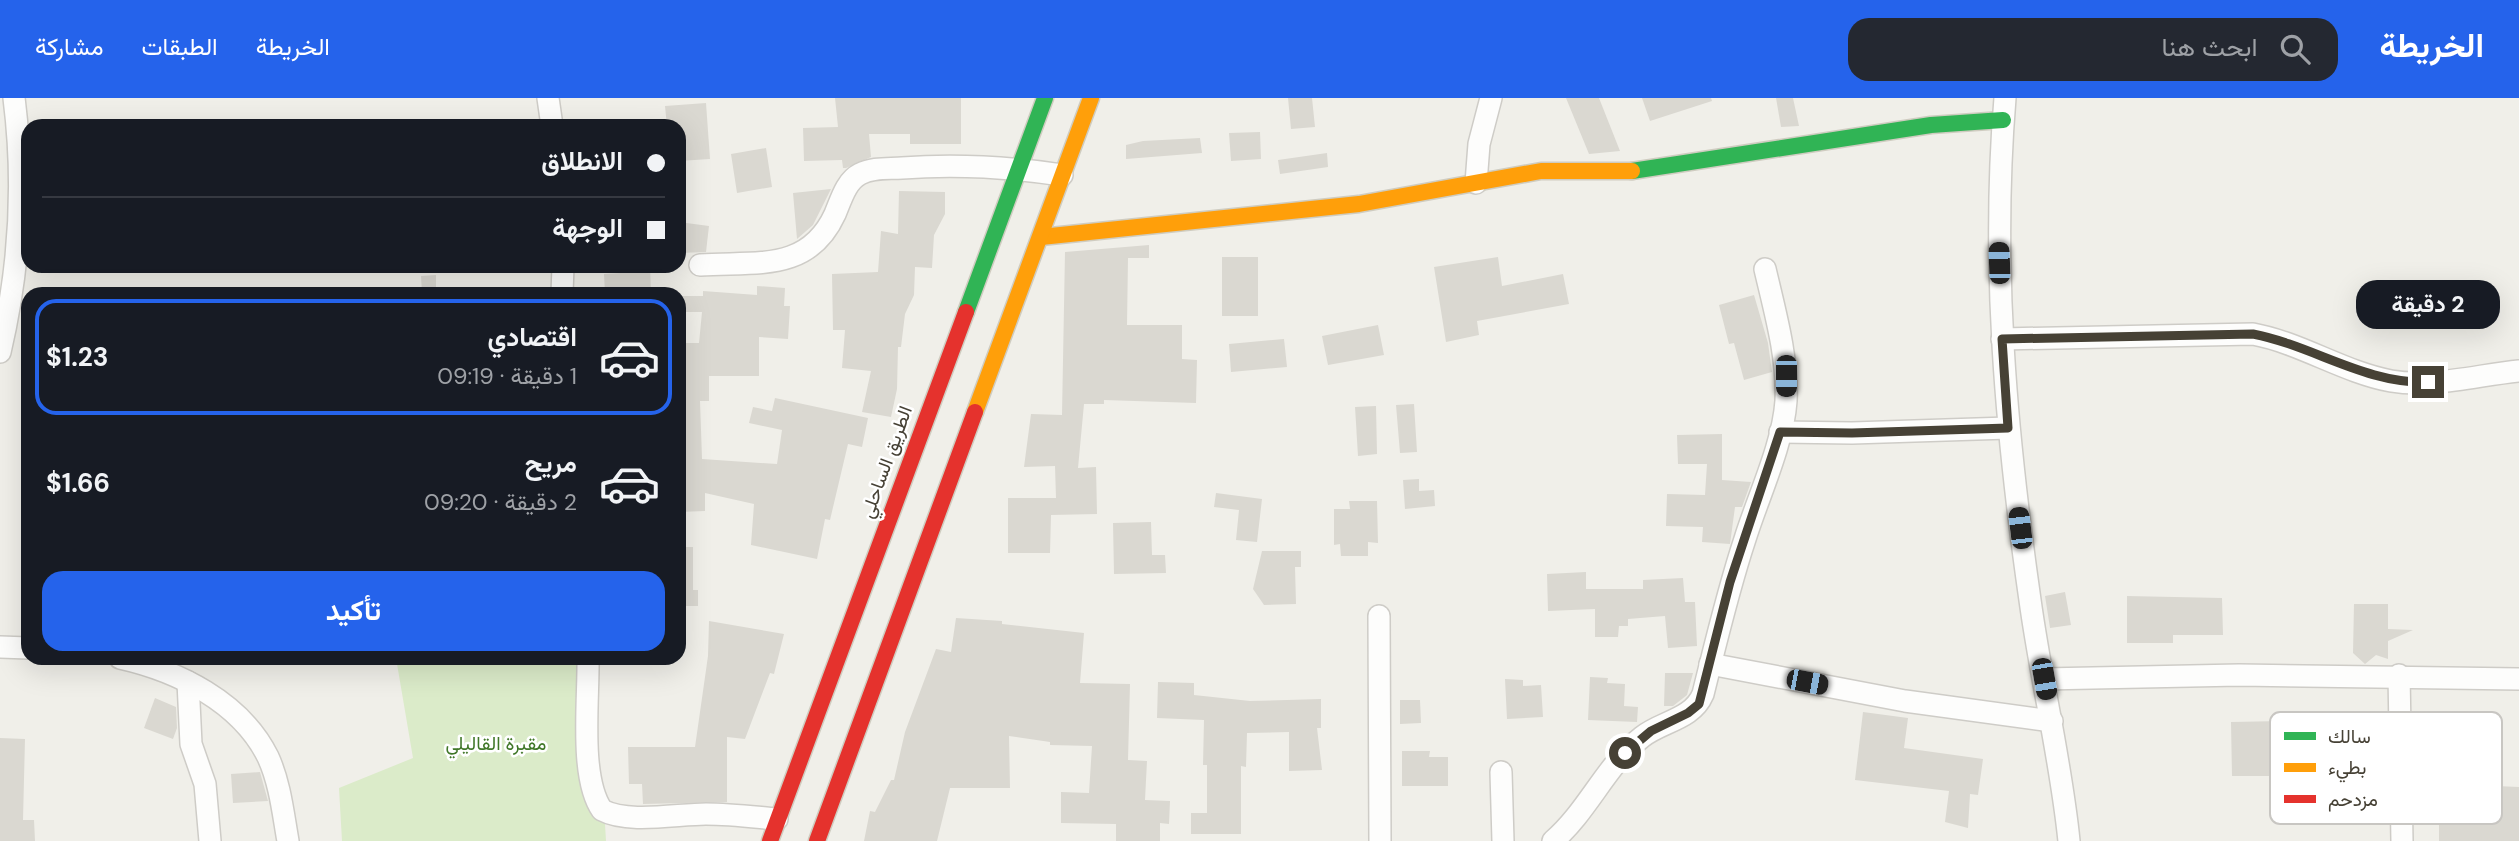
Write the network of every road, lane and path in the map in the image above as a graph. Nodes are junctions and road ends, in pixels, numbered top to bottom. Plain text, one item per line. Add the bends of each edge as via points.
1 (14, 98) edge
2 (548, 98) edge
3 (1045, 98) edge
4 (1091, 98) edge
5 (1491, 98) edge
6 (2005, 98) edge
7 (551, 119) edge
8 (2003, 120) junction
9 (1018, 168) junction
10 (1062, 175) junction
11 (1476, 183) junction
12 (1041, 237) junction
13 (700, 265) dead end
14 (1765, 269) dead end
15 (7, 295) edge
16 (2002, 339) junction
17 (0, 352) edge
18 (2519, 371) edge
19 (2008, 428) junction
20 (1780, 432) junction
21 (1379, 616) dead end
22 (0, 647) edge
23 (21, 648) edge
24 (1710, 664) junction
25 (140, 665) edge
26 (588, 665) edge
27 (2399, 675) junction
28 (2519, 678) edge
29 (2044, 679) junction
30 (188, 682) junction
31 (2400, 712) edge
32 (2052, 721) junction
33 (1501, 772) dead end
34 (778, 819) junction
35 (209, 841) edge
36 (288, 841) edge
37 (770, 841) edge
38 (817, 841) edge
39 (1380, 841) edge
40 (1503, 841) edge
41 (1553, 841) edge
42 (2069, 841) edge

1 - 15 street via 20,166 19,236
2 - 7 street
3 - 9 main road, الطريق الساحلي
4 - 10 main road
5 - 11 street via 1479,144
6 - 8 street
8 - 11 main road via 1931,125 1671,167 1626,172 1541,171
8 - 16 street via 1998,210
9 - 10 street
9 - 13 street via 940,164 869,171 852,180 825,233 810,249 772,260
9 - 34 main road, الطريق الساحلي
10 - 12 main road
11 - 12 main road via 1359,204
12 - 38 main road
14 - 20 street via 1786,376
15 - 17 street
16 - 18 street via 2253,334 2406,383
16 - 19 street
19 - 20 street
19 - 29 street
20 - 24 street via 1730,582
21 - 39 street
22 - 23 street
24 - 32 street via 1905,701
24 - 41 street via 1694,709 1634,744
25 - 30 street
26 - 34 street via 587,743 602,810 650,816
27 - 28 street
27 - 29 street
27 - 31 street
29 - 32 street
30 - 35 street via 191,744 205,784
30 - 36 street via 214,697 252,730 276,781
32 - 42 street
33 - 40 street
34 - 37 main road, الطريق الساحلي

